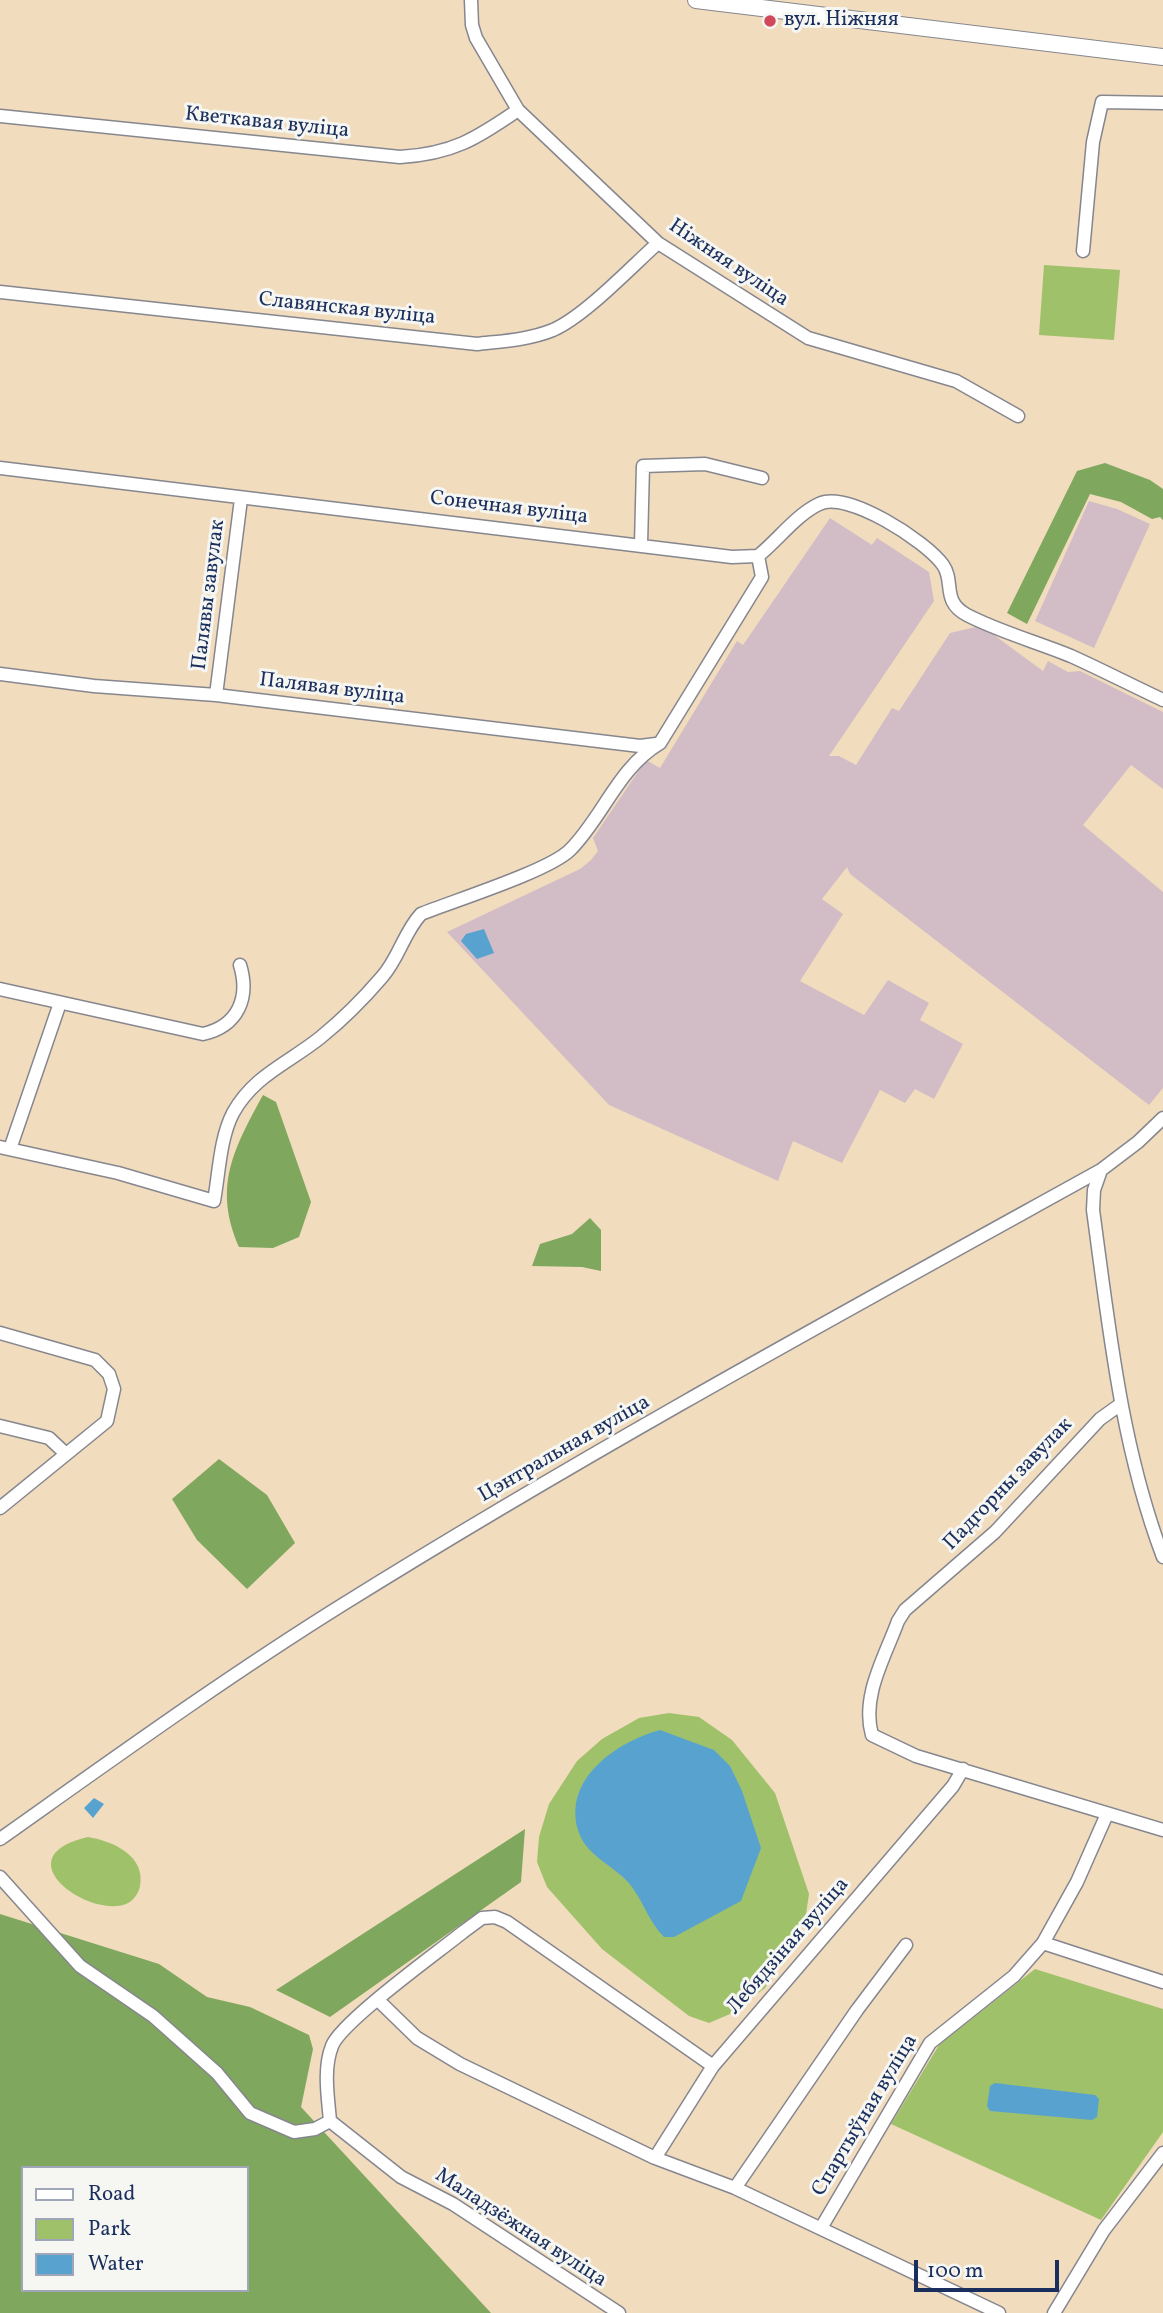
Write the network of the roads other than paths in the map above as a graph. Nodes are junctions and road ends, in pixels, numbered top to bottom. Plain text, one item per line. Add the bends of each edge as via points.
1 (696, 0) edge
2 (471, 5) edge
3 (1163, 57) edge
4 (1163, 103) edge
5 (518, 110) junction
6 (0, 116) edge
7 (658, 243) junction
8 (1083, 251) dead end
9 (0, 292) edge
10 (1018, 416) dead end
11 (0, 468) edge
12 (762, 478) dead end
13 (241, 499) junction
14 (641, 544) junction
15 (758, 556) junction
16 (0, 674) edge
17 (216, 695) junction
18 (1163, 700) edge
19 (660, 743) junction
20 (240, 965) dead end
21 (0, 989) edge
22 (60, 1003) junction
23 (1163, 1118) edge
24 (5, 1148) edge
25 (1101, 1170) junction
26 (0, 1333) edge
27 (1121, 1404) junction
28 (0, 1426) edge
29 (66, 1454) junction
30 (0, 1508) edge
31 (1163, 1558) edge
32 (963, 1769) junction
33 (1107, 1814) junction
34 (1163, 1830) edge
35 (0, 1839) edge
36 (0, 1877) edge
37 (1043, 1943) junction
38 (906, 1945) dead end
39 (1163, 1982) edge
40 (379, 2001) junction
41 (713, 2066) junction
42 (330, 2121) junction
43 (1163, 2152) edge
44 (655, 2158) junction
45 (735, 2188) junction
46 (821, 2228) junction
47 (619, 2313) edge
48 (999, 2313) edge
49 (1054, 2313) edge

1 - 3 main road
2 - 5 street, Ніжняя вуліца via 476,38
4 - 8 street via 1102,102 1093,142
5 - 6 street, Кветкавая вуліца via 474,140 450,150 400,157
5 - 7 street, Ніжняя вуліца
7 - 9 street, Славянская вуліца via 555,329 523,339 477,344
7 - 10 street, Ніжняя вуліца via 808,338 956,381
11 - 13 street, Сонечная вуліца
12 - 14 street via 705,464 643,466
13 - 14 street, Сонечная вуліца
13 - 17 street, Палявы завулак
14 - 15 street, Сонечная вуліца via 732,557
15 - 18 street via 819,504 839,502 884,520 926,545 945,567 950,597 966,614 1072,656
15 - 19 street via 762,577
16 - 17 street, Палявая вуліца via 94,687
17 - 19 street, Палявая вуліца via 640,746
19 - 24 street via 639,756 569,852 421,914 411,923 383,977 321,1037 260,1077 233,1114 226,1132 214,1201 118,1173
20 - 22 street via 246,986 232,1022 203,1034
21 - 22 street
22 - 24 street
23 - 25 street, Цэнтральная вуліца
25 - 27 street via 1093,1210
25 - 35 street, Цэнтральная вуліца via 601,1449 342,1605
26 - 29 street via 95,1360 109,1374 114,1390 107,1421
27 - 31 street via 1143,1503
27 - 32 street, Падгорны завулак via 1100,1419 995,1532 898,1621 870,1695 867,1717 872,1735 886,1744
28 - 29 street via 49,1438
29 - 30 street
32 - 33 street
32 - 41 street, Лебядзіная вуліца
33 - 34 street
33 - 37 street, Спартыўная вуліца
36 - 42 street via 80,1966 153,2016 217,2073 250,2113 294,2132
37 - 39 street
37 - 46 street, Спартыўная вуліца via 1014,1976 930,2043
38 - 45 street
40 - 41 street via 472,1925 495,1917
40 - 42 street via 349,2023 333,2044 328,2063
40 - 44 street via 417,2038 460,2064
41 - 44 street, Лебядзіная вуліца
42 - 47 street, Маладзёжная вуліца via 401,2177 453,2204
43 - 49 street via 1104,2230
44 - 45 street
45 - 46 street
46 - 48 street

